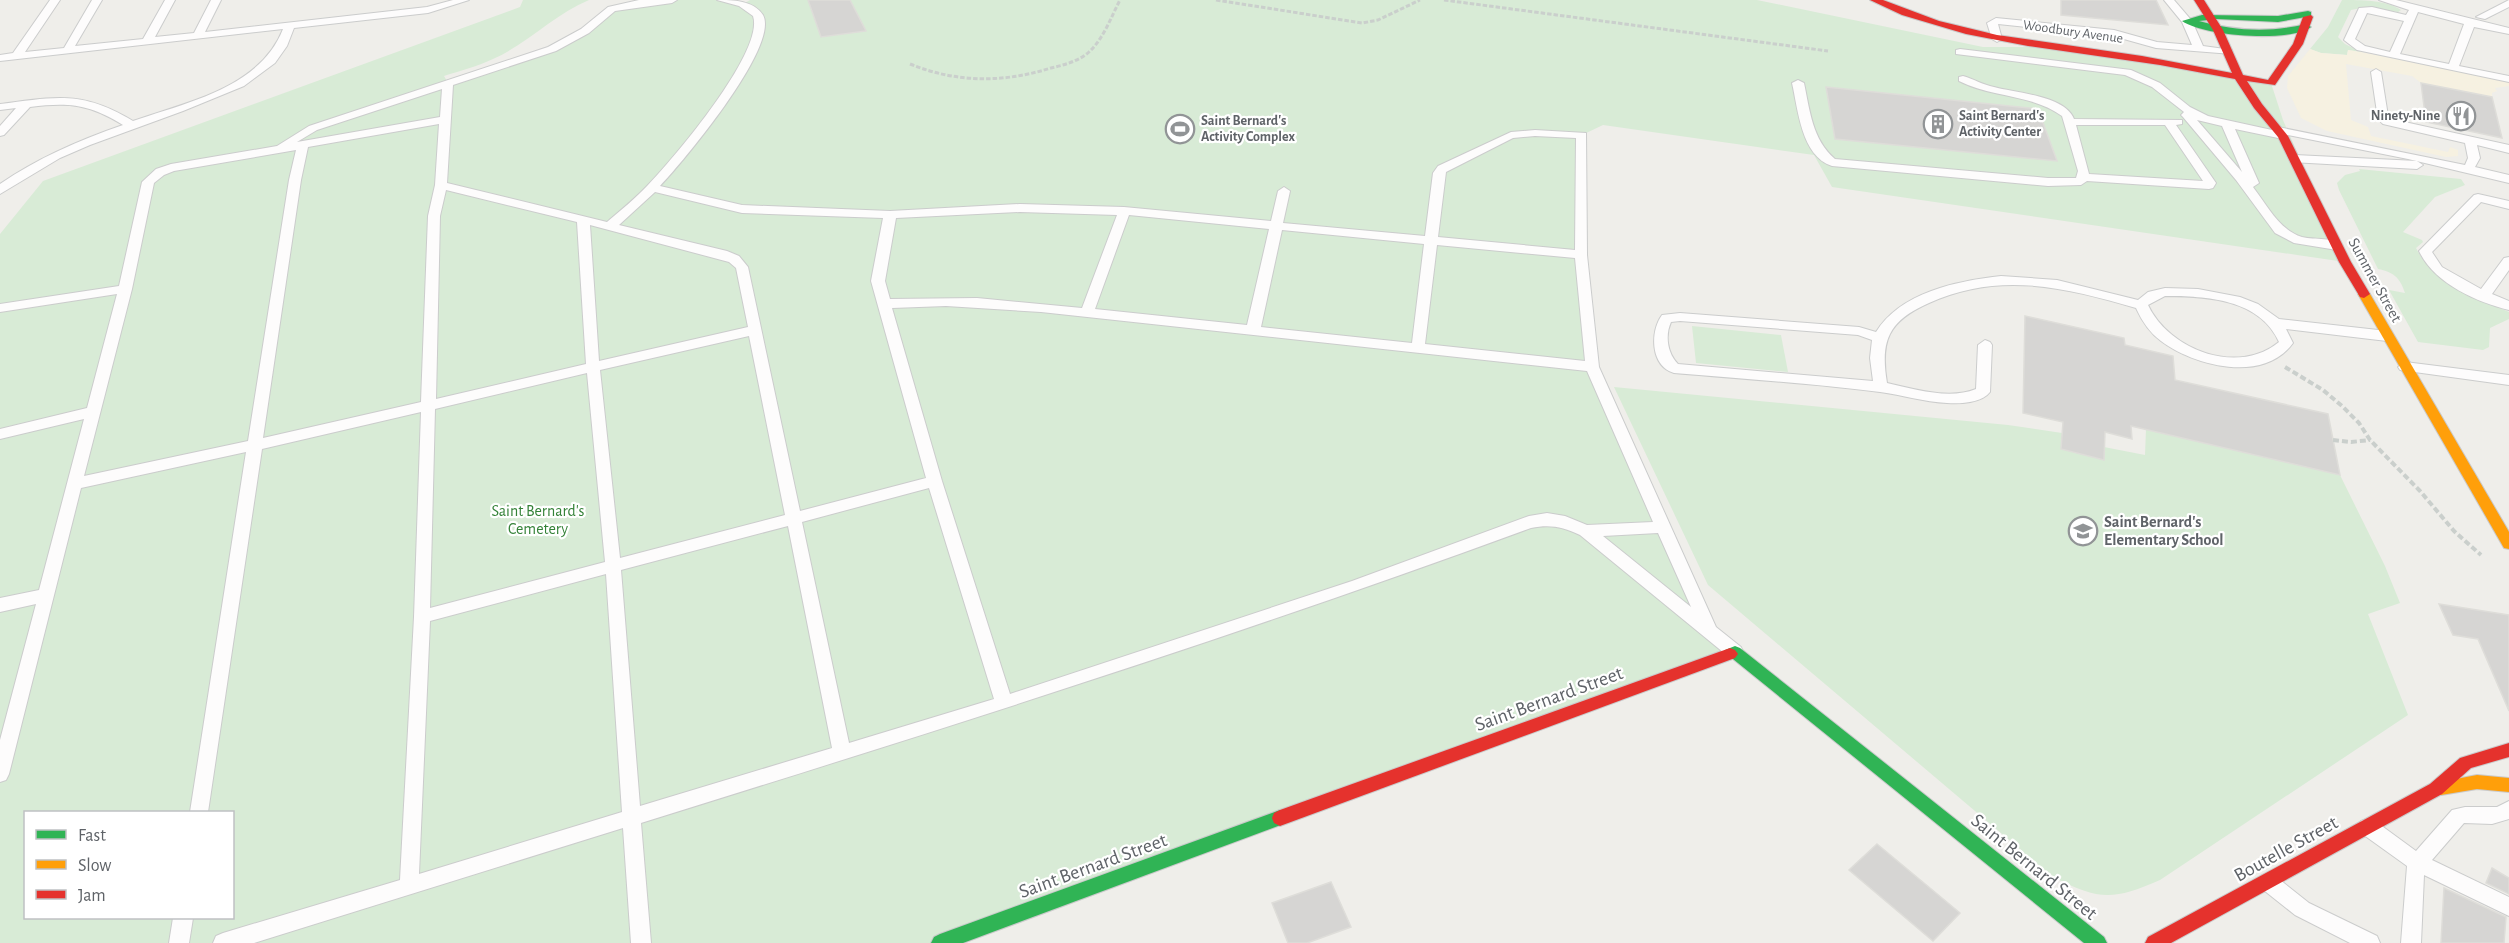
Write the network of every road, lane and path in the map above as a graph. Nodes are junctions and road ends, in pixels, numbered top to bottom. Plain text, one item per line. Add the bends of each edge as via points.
1 (55, 0) edge
2 (98, 0) edge
3 (170, 0) edge
4 (216, 0) edge
5 (412, 0) edge
6 (464, 0) edge
7 (672, 0) edge
8 (722, 0) edge
9 (1120, 0) edge
10 (1216, 0) edge
11 (1420, 0) edge
12 (1444, 0) edge
13 (1875, 0) edge
14 (2169, 0) edge
15 (2199, 0) edge
16 (2231, 0) edge
17 (2318, 0) edge
18 (2385, 0) edge
19 (2423, 2) edge
20 (2509, 3) edge
21 (408, 13) junction
22 (2209, 15) junction
23 (2481, 17) junction
24 (2244, 19) junction
25 (2410, 19) junction
26 (2187, 21) junction
27 (2307, 21) junction
28 (2470, 23) junction
29 (290, 26) junction
30 (2218, 30) junction
31 (2509, 30) edge
32 (198, 36) junction
33 (2252, 38) junction
34 (1997, 39) junction
35 (147, 42) junction
36 (2199, 50) junction
37 (67, 51) junction
38 (1828, 51) dead end
39 (1960, 52) dead end
40 (2228, 52) junction
41 (17, 56) junction
42 (2394, 56) junction
43 (0, 58) edge
44 (2262, 63) dead end
45 (910, 64) dead end
46 (2453, 68) junction
47 (2376, 72) dead end
48 (2240, 77) junction
49 (1963, 79) dead end
50 (2509, 79) edge
51 (448, 83) junction
52 (1798, 83) dead end
53 (2271, 83) junction
54 (2162, 89) junction
55 (2278, 100) dead end
56 (26, 104) junction
57 (0, 106) edge
58 (2282, 114) dead end
59 (445, 120) junction
60 (2070, 122) junction
61 (2168, 122) junction
62 (2193, 122) junction
63 (2214, 123) junction
64 (2227, 125) junction
65 (133, 126) junction
66 (0, 133) edge
67 (2282, 133) junction
68 (2470, 141) junction
69 (303, 145) junction
70 (280, 147) junction
71 (2509, 149) edge
72 (2295, 159) junction
73 (2472, 170) junction
74 (2084, 177) junction
75 (2509, 179) edge
76 (441, 185) junction
77 (652, 188) junction
78 (0, 190) edge
79 (1284, 191) dead end
80 (2492, 200) junction
81 (2509, 205) edge
82 (1124, 211) junction
83 (2266, 212) junction
84 (890, 215) junction
85 (583, 220) junction
86 (609, 226) junction
87 (1277, 226) junction
88 (1431, 241) junction
89 (2337, 246) junction
90 (1581, 255) junction
91 (2509, 261) edge
92 (125, 289) junction
93 (2484, 295) junction
94 (884, 304) junction
95 (2141, 305) junction
96 (2509, 306) edge
97 (0, 308) edge
98 (1087, 314) junction
99 (2274, 322) junction
100 (754, 330) junction
101 (1253, 330) junction
102 (2387, 336) junction
103 (1880, 338) junction
104 (1986, 345) dead end
105 (1418, 349) junction
106 (2266, 356) junction
107 (1592, 367) junction
108 (2405, 367) junction
109 (593, 368) junction
110 (2509, 380) edge
111 (1881, 387) junction
112 (428, 405) junction
113 (92, 412) junction
114 (0, 434) edge
115 (2333, 440) dead end
116 (2370, 440) junction
117 (256, 445) junction
118 (934, 481) junction
119 (75, 484) junction
120 (793, 518) junction
121 (1663, 527) junction
122 (1586, 531) junction
123 (2509, 544) edge
124 (2488, 560) dead end
125 (613, 565) junction
126 (45, 595) junction
127 (0, 606) edge
128 (422, 617) junction
129 (1708, 627) junction
130 (1736, 652) junction
131 (1004, 703) junction
132 (2509, 750) edge
133 (842, 752) junction
134 (0, 774) edge
135 (2509, 784) edge
136 (2436, 789) junction
137 (2509, 809) edge
138 (199, 811) edge
139 (2465, 814) junction
140 (632, 815) junction
141 (2367, 827) junction
142 (2418, 862) junction
143 (2267, 881) junction
144 (409, 884) junction
145 (2509, 907) edge
146 (183, 919) edge
147 (179, 943) edge
148 (223, 943) edge
149 (641, 943) edge
150 (940, 943) edge
151 (2098, 943) edge
152 (2154, 943) edge
153 (2370, 943) edge
154 (2411, 943) edge

1 - 41 lane
2 - 37 lane
3 - 35 lane
4 - 32 lane
5 - 21 lane
6 - 21 lane
7 - 51 lane via 612,9 585,32 552,50
8 - 77 lane via 754,9 760,28 754,45 700,133
9 - 45 path via 1087,54 1045,70 1019,77 976,80 940,75
10 - 11 path via 1362,23 1382,19
12 - 38 path
13 - 34 street, Woodbury Avenue via 1932,24
14 - 26 lane
15 - 22 street
16 - 24 street
17 - 27 street
18 - 19 lane
19 - 23 lane
19 - 25 lane
19 - 28 lane
20 - 23 lane
21 - 29 lane
22 - 24 street
22 - 26 street
22 - 30 street
23 - 31 lane
24 - 27 street
24 - 33 street
25 - 42 lane
25 - 42 lane via 2363,10 2349,37 2361,48
26 - 30 street
26 - 36 lane
27 - 33 street via 2278,35
27 - 53 street
28 - 31 lane
28 - 46 lane
29 - 32 lane
29 - 65 lane via 279,52 255,75 222,93
30 - 33 street
30 - 40 street
32 - 35 lane
34 - 36 lane via 1992,23 1996,21 2114,33 2156,45
34 - 48 street, Woodbury Avenue
35 - 37 lane
36 - 40 lane
37 - 41 lane
39 - 54 lane via 2119,70
40 - 48 street
41 - 43 lane
42 - 46 lane
44 - 53 street
46 - 50 lane
47 - 68 lane via 2382,117 2387,122
48 - 53 street, Woodbury Avenue
48 - 67 street
49 - 60 lane via 1994,91 2044,100 2062,110
51 - 59 lane
51 - 70 lane via 313,128
52 - 74 lane via 1810,138 1832,162 2054,182 2082,181
53 - 55 street
54 - 62 lane
54 - 63 lane via 2195,115
56 - 57 lane
56 - 65 lane via 59,101 94,105
56 - 66 lane
58 - 67 street, Summer Street
59 - 69 lane
59 - 76 lane
60 - 61 lane
60 - 74 lane
61 - 62 lane
61 - 74 lane via 2209,185
62 - 63 lane
62 - 83 lane
63 - 64 lane
64 - 67 lane
64 - 83 lane
65 - 78 lane via 41,163
67 - 72 street, Summer Street
67 - 73 lane
68 - 71 lane
68 - 73 lane
69 - 70 lane
69 - 117 lane
70 - 92 lane via 171,168 154,176 148,182
72 - 73 lane
72 - 89 street, Summer Street
73 - 75 lane
73 - 80 lane
76 - 85 lane
76 - 112 lane via 434,216
77 - 84 lane via 742,209
77 - 86 lane
79 - 87 lane
80 - 81 lane
80 - 93 lane via 2474,201 2425,251 2441,272
82 - 84 lane via 1020,208
82 - 87 lane
82 - 98 lane
83 - 89 lane via 2289,238
84 - 94 lane via 889,237 878,274
85 - 86 lane
85 - 109 lane
86 - 100 lane via 734,259 742,267
87 - 88 lane
87 - 101 lane
88 - 90 lane
88 - 90 lane via 1437,177 1442,169 1511,135 1582,135
88 - 105 lane
89 - 102 street, Summer Street
90 - 107 lane
91 - 93 lane
92 - 97 lane
92 - 113 lane
93 - 96 lane
94 - 98 lane via 969,303
94 - 118 lane
95 - 99 lane via 2145,299 2165,292 2215,296 2251,306
95 - 103 lane via 2067,284 2000,280 1938,291 1910,307
95 - 106 lane via 2158,332 2189,352 2236,363
98 - 101 lane
99 - 102 lane
99 - 106 lane via 2286,343 2281,350
100 - 109 lane
100 - 120 lane
101 - 105 lane
102 - 108 street, Summer Street
103 - 111 lane
103 - 111 lane via 1859,331 1680,316 1667,318 1661,328 1664,358 1674,368
104 - 111 lane via 1983,392 1972,398 1952,399
105 - 107 lane
106 - 116 path via 2323,390 2359,423
107 - 121 lane
108 - 110 lane
108 - 123 street, Summer Street
109 - 112 lane
109 - 125 lane
112 - 117 lane
112 - 128 lane
113 - 114 lane
113 - 119 lane
115 - 116 path
116 - 124 path via 2470,548
117 - 119 lane
117 - 138 lane
118 - 120 lane
118 - 131 lane
119 - 126 lane
120 - 125 lane
120 - 133 lane
121 - 122 lane
121 - 129 lane
122 - 129 lane
122 - 131 lane via 1547,519 1529,522 1358,585
125 - 128 lane
125 - 140 lane
126 - 127 lane
126 - 134 lane
128 - 144 lane
129 - 130 lane
130 - 150 street, Saint Bernard Street
130 - 151 street, Saint Bernard Street
131 - 133 lane
132 - 136 street, Boutelle Street via 2466,763
133 - 140 lane
135 - 136 street, Boutelle Street via 2477,782
136 - 139 lane
136 - 141 street, Boutelle Street
137 - 139 lane via 2491,817
139 - 142 lane
140 - 144 lane
140 - 149 lane
141 - 142 lane
141 - 143 street, Boutelle Street
142 - 145 lane
142 - 154 lane via 2413,876
143 - 152 street, Boutelle Street
143 - 153 lane via 2302,909
144 - 148 lane
146 - 147 lane

